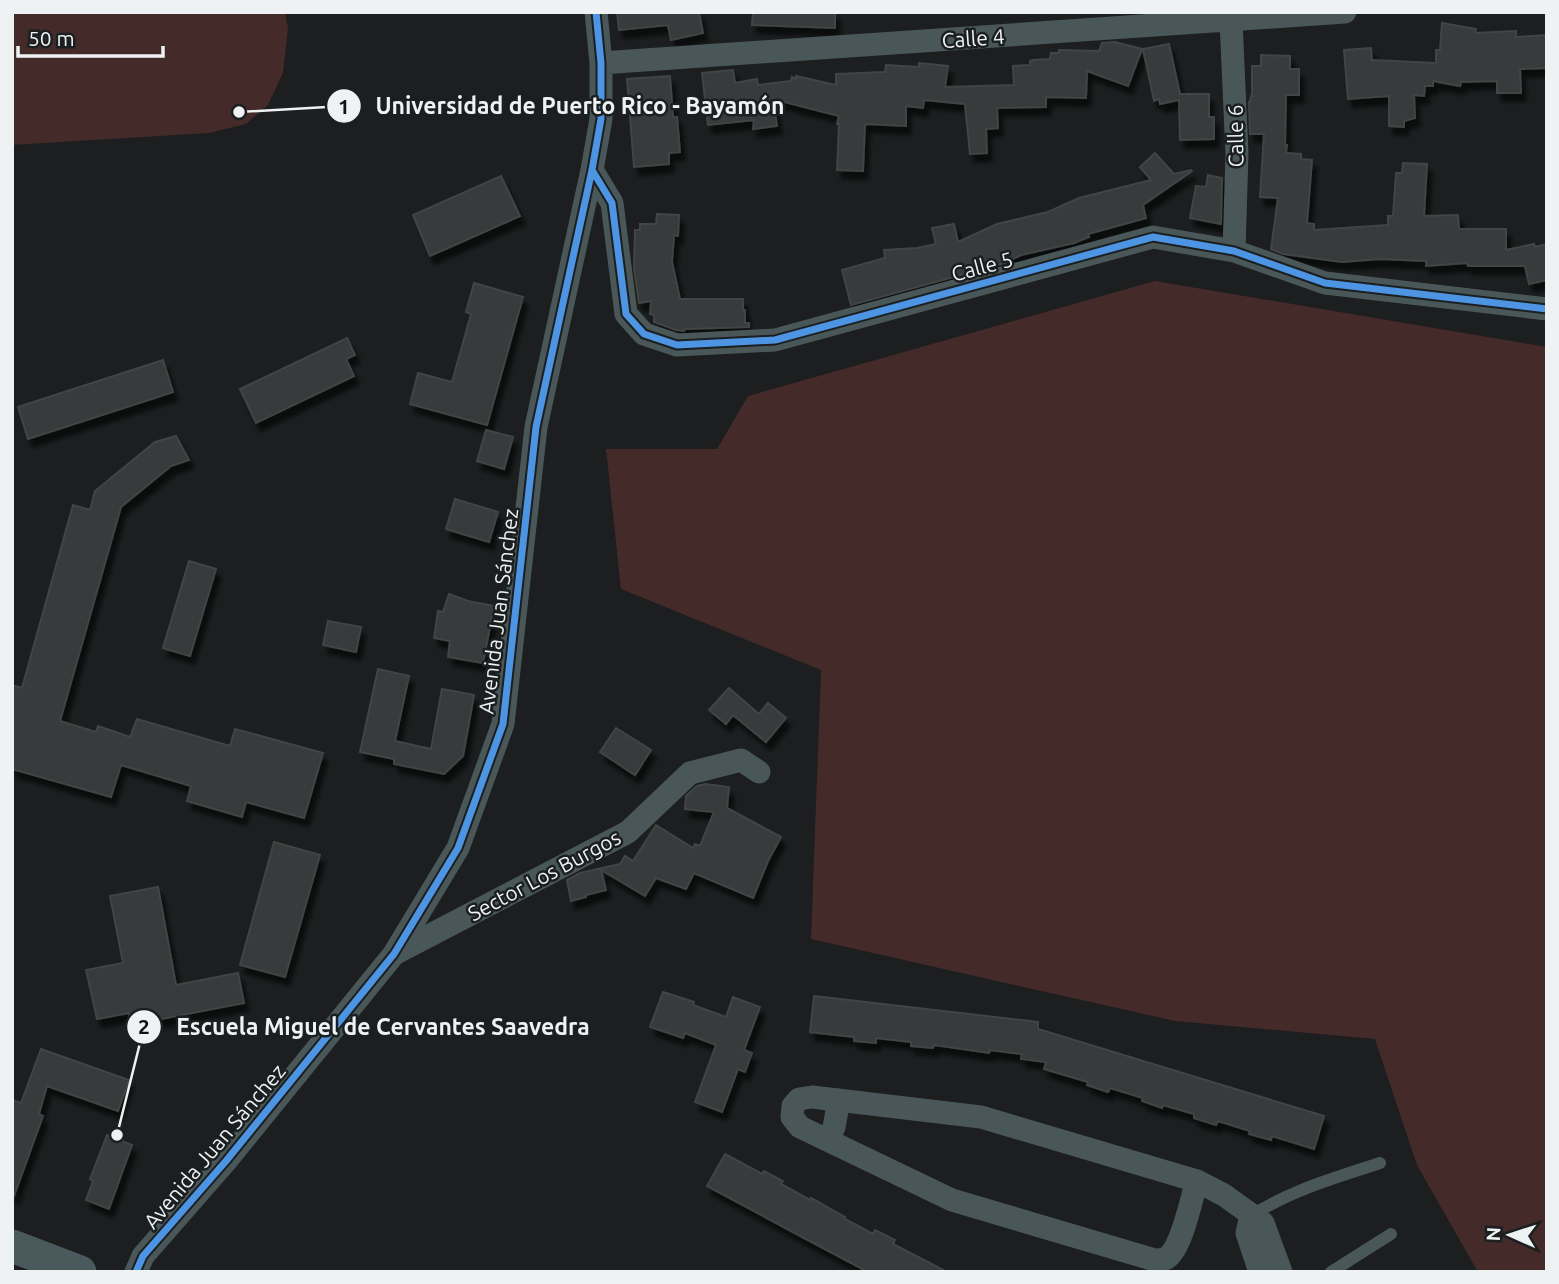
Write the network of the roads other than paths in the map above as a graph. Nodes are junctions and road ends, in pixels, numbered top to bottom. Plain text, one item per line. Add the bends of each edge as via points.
1 (596, 12) edge
2 (1345, 12) edge
3 (1231, 21) junction
4 (601, 63) junction
5 (592, 170) junction
6 (1234, 251) junction
7 (1547, 309) edge
8 (759, 772) dead end
9 (394, 954) junction
10 (839, 1100) junction
11 (828, 1140) junction
12 (1380, 1163) dead end
13 (1197, 1181) junction
14 (1251, 1216) junction
15 (1391, 1234) dead end
16 (12, 1246) edge
17 (66, 1269) edge
18 (136, 1272) edge
19 (1260, 1272) edge
20 (1281, 1272) edge
21 (1331, 1272) edge

1 - 4 street, Avenida Juan Sánchez
2 - 3 street, Calle 4
3 - 4 street, Calle 4
3 - 6 street, Calle 6 via 1237,154
4 - 5 street, Avenida Juan Sánchez via 601,119
5 - 6 street, Calle 5 via 612,203 626,314 644,334 677,345 775,340 1153,237
5 - 9 street, Avenida Juan Sánchez via 536,427 503,724 458,848
6 - 7 street, Calle 5 via 1325,283
8 - 9 street, Sector Los Burgos via 741,760 690,772 628,832
9 - 18 street, Avenida Juan Sánchez via 143,1256
10 - 11 street
10 - 11 street via 812,1097 799,1099 793,1106 792,1117 800,1127
10 - 13 street via 981,1117
11 - 13 street via 952,1200 1155,1260 1170,1255 1180,1238
12 - 14 lane via 1304,1188
13 - 14 street
14 - 19 street via 1247,1233
14 - 20 street via 1263,1223
15 - 21 lane
16 - 17 main road

